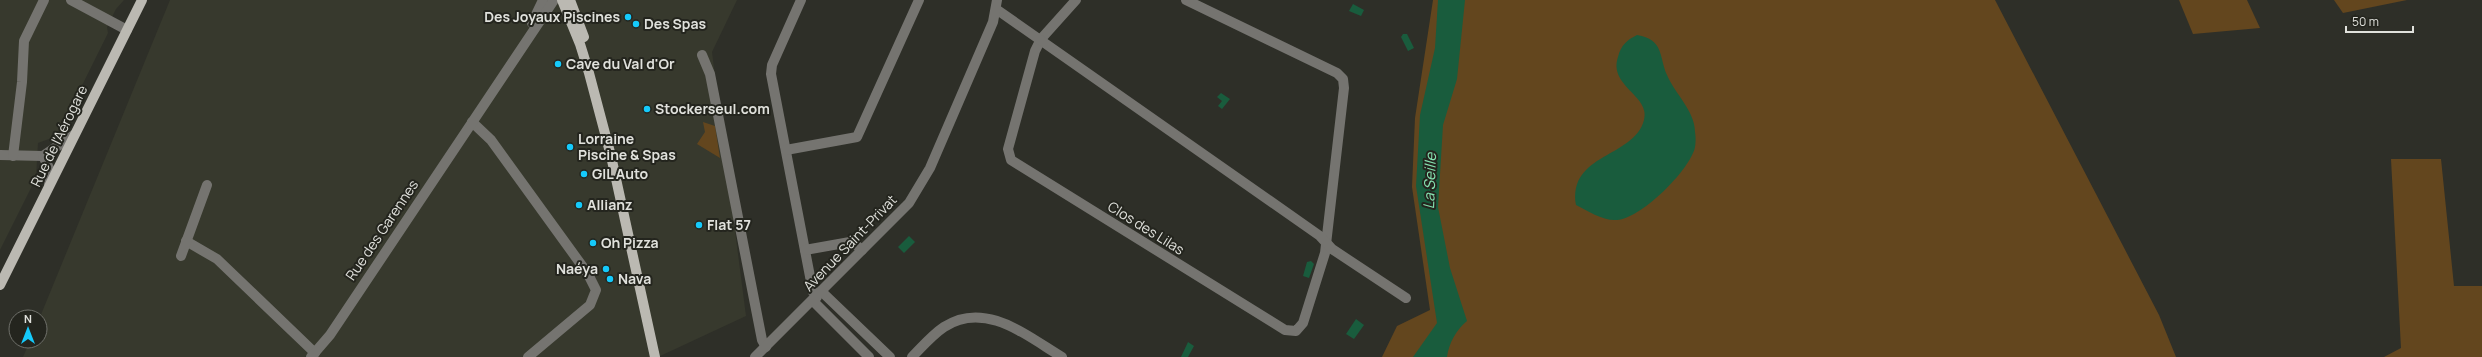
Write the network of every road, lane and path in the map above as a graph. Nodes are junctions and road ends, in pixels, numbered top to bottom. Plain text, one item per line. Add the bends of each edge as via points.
1 (44, 0) edge
2 (71, 0) edge
3 (142, 0) edge
4 (543, 0) edge
5 (554, 0) edge
6 (562, 0) edge
7 (570, 0) edge
8 (802, 0) edge
9 (919, 0) edge
10 (1076, 0) edge
11 (1186, 0) edge
12 (997, 4) edge
13 (127, 30) junction
14 (1040, 39) junction
15 (520, 48) junction
16 (702, 55) dead end
17 (472, 122) junction
18 (74, 135) junction
19 (786, 150) junction
20 (0, 155) edge
21 (13, 156) junction
22 (43, 156) junction
23 (611, 156) junction
24 (207, 185) dead end
25 (46, 192) junction
26 (186, 241) junction
27 (1326, 242) junction
28 (805, 250) junction
29 (862, 250) junction
30 (181, 256) dead end
31 (0, 285) edge
32 (818, 297) junction
33 (1406, 298) dead end
34 (766, 347) junction
35 (313, 355) edge
36 (528, 357) edge
37 (655, 357) edge
38 (755, 357) edge
39 (869, 357) edge
40 (890, 357) edge
41 (912, 357) edge
42 (1062, 357) edge

1 - 21 street via 24,41
2 - 13 street
3 - 13 main road, Rue de l'Aérogare
4 - 15 street, Rue des Garennes
5 - 15 street, Rue des Garennes
6 - 23 main road via 580,44
7 - 23 main road via 595,70
8 - 19 street via 772,65 771,74
9 - 19 street via 858,137
10 - 14 street, Clos des Lilas
11 - 27 street, Clos des Lilas via 1337,73 1343,79
12 - 14 street
12 - 29 street, Avenue Saint-Privat via 993,22 924,180 900,214
13 - 18 main road, Rue de l'Aérogare
14 - 27 street
14 - 27 street, Clos des Lilas via 1008,149 1014,163 1285,330 1296,331 1303,323 1325,253
15 - 17 street, Rue des Garennes
16 - 34 street via 710,74 762,340
17 - 35 street, Rue des Garennes via 330,334
17 - 36 street via 491,140 594,282 595,295 590,305
18 - 22 street
18 - 25 main road, Rue de l'Aérogare
19 - 28 street
20 - 21 street
21 - 22 street
22 - 25 street via 51,172
23 - 37 main road
24 - 26 street
25 - 31 main road, Rue de l'Aérogare
26 - 30 street
26 - 35 street, Rue des Garennes via 209,252 217,259
27 - 33 street via 1332,249
28 - 29 street via 850,242
28 - 32 street via 813,292
29 - 32 street, Avenue Saint-Privat
32 - 34 street, Avenue Saint-Privat
32 - 39 street
32 - 40 street
34 - 38 street, Avenue Saint-Privat
41 - 42 street via 943,327 964,318 980,317 1007,325

